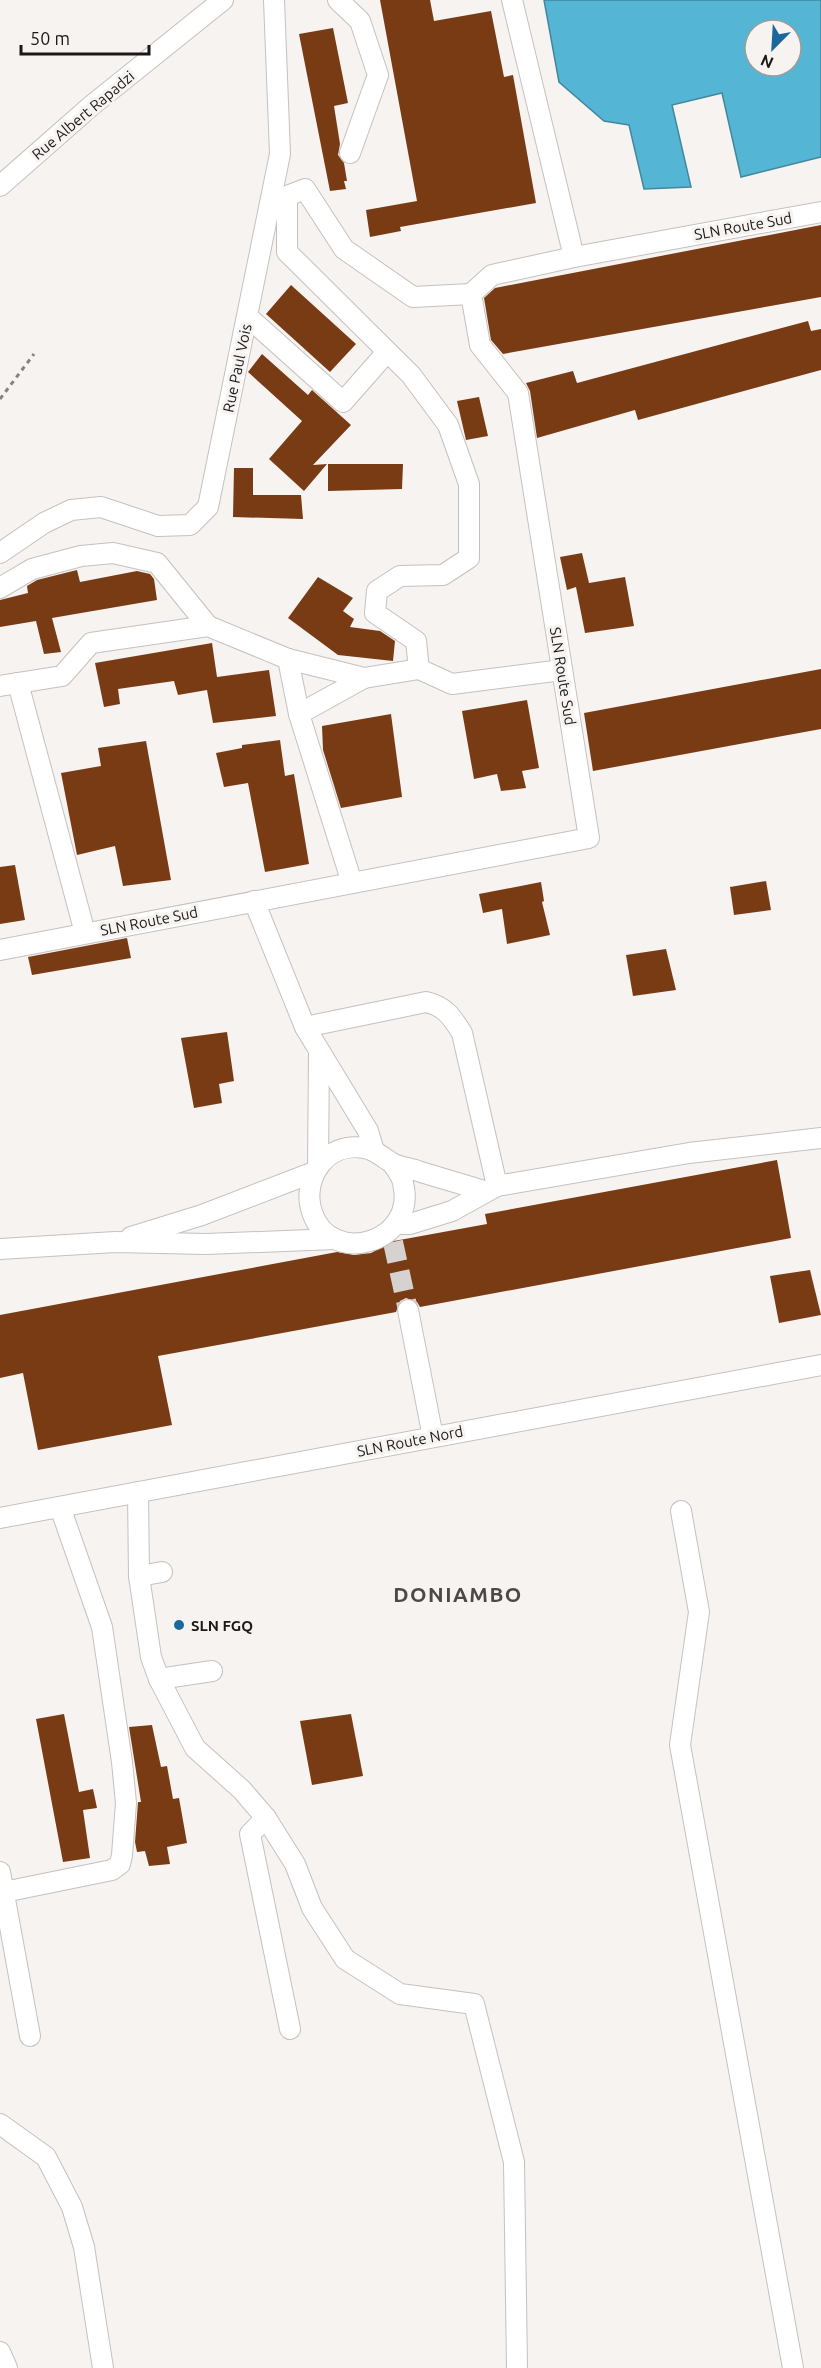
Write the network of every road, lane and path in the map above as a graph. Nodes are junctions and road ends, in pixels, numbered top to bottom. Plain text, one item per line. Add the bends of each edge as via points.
1 (223, 0) edge
2 (274, 0) edge
3 (338, 0) edge
4 (512, 0) edge
5 (350, 153) dead end
6 (0, 186) edge
7 (821, 212) edge
8 (574, 257) junction
9 (471, 294) junction
10 (248, 317) junction
11 (387, 352) junction
12 (34, 354) dead end
13 (0, 399) edge
14 (0, 553) edge
15 (0, 588) edge
16 (208, 626) junction
17 (288, 659) junction
18 (419, 669) junction
19 (562, 670) junction
20 (364, 678) junction
21 (9, 684) edge
22 (299, 714) junction
23 (352, 883) junction
24 (254, 901) junction
25 (85, 933) junction
26 (0, 950) edge
27 (305, 1028) junction
28 (319, 1054) junction
29 (821, 1138) edge
30 (374, 1150) junction
31 (392, 1163) junction
32 (316, 1169) junction
33 (491, 1188) junction
34 (392, 1233) junction
35 (335, 1239) junction
36 (115, 1242) junction
37 (0, 1249) edge
38 (408, 1310) tunnel mouth
39 (821, 1365) edge
40 (434, 1437) junction
41 (138, 1492) junction
42 (60, 1507) junction
43 (681, 1511) dead end
44 (0, 1518) edge
45 (162, 1572) dead end
46 (139, 1576) junction
47 (212, 1671) dead end
48 (159, 1679) junction
49 (266, 1818) junction
50 (0, 1872) edge
51 (4, 1892) junction
52 (290, 2029) dead end
53 (30, 2036) dead end
54 (0, 2124) edge
55 (0, 2352) edge
56 (518, 2366) edge
57 (7, 2368) edge
58 (104, 2368) edge
59 (793, 2368) edge

1 - 6 street, Rue Albert Rapadzi via 91,106
2 - 10 street, Rue Paul Vois via 280,154
3 - 5 street via 360,21 378,75
4 - 8 street
7 - 8 street, SLN Route Sud
8 - 9 street, SLN Route Sud via 492,275
9 - 11 street via 413,297 344,249 304,189 287,196 287,252
9 - 19 street, SLN Route Sud via 480,345 518,393
10 - 11 street via 343,402
10 - 14 street, Rue Paul Vois via 208,507 190,525 158,526 101,507 71,510
11 - 18 street via 411,375 448,425 469,484 470,558 443,575 400,576 377,591 375,613 416,641
12 - 13 path
15 - 16 street via 32,569 81,556 113,554 157,563
16 - 17 street
16 - 21 street via 91,643 62,676
17 - 20 street
17 - 22 street
18 - 19 street via 452,684
18 - 20 street
19 - 23 street, SLN Route Sud via 589,838
20 - 22 street
21 - 25 street
22 - 23 street
23 - 24 street, SLN Route Sud
24 - 25 street, SLN Route Sud
24 - 27 street
25 - 26 street, SLN Route Sud
27 - 28 street
27 - 33 street via 426,1002 439,1005 452,1016 462,1033
28 - 30 street via 368,1131
28 - 32 street
29 - 33 street via 689,1153
30 - 31 street
30 - 32 street via 362,1147 338,1151
31 - 33 street
31 - 34 street via 403,1182 405,1204
32 - 35 street via 309,1187 311,1210 323,1230
32 - 36 street via 202,1215
33 - 34 street via 452,1211
34 - 35 street via 361,1244
35 - 36 street via 206,1244
36 - 37 street
38 - 40 street
39 - 40 street, SLN Route Nord
40 - 41 street, SLN Route Nord
41 - 42 street, SLN Route Nord
41 - 46 street
42 - 44 street, SLN Route Nord
42 - 51 street via 102,1628 126,1803 122,1855 120,1864 112,1870
43 - 59 street via 699,1612 680,1745
45 - 46 street
46 - 48 street via 151,1657
47 - 48 street
48 - 49 street via 195,1748 242,1790
49 - 52 street via 250,1834
49 - 56 street via 295,1864 312,1908 345,1959 400,1994 474,2004 514,2162
50 - 51 street
51 - 53 street
54 - 58 street via 46,2157 72,2207 84,2247
55 - 57 street

